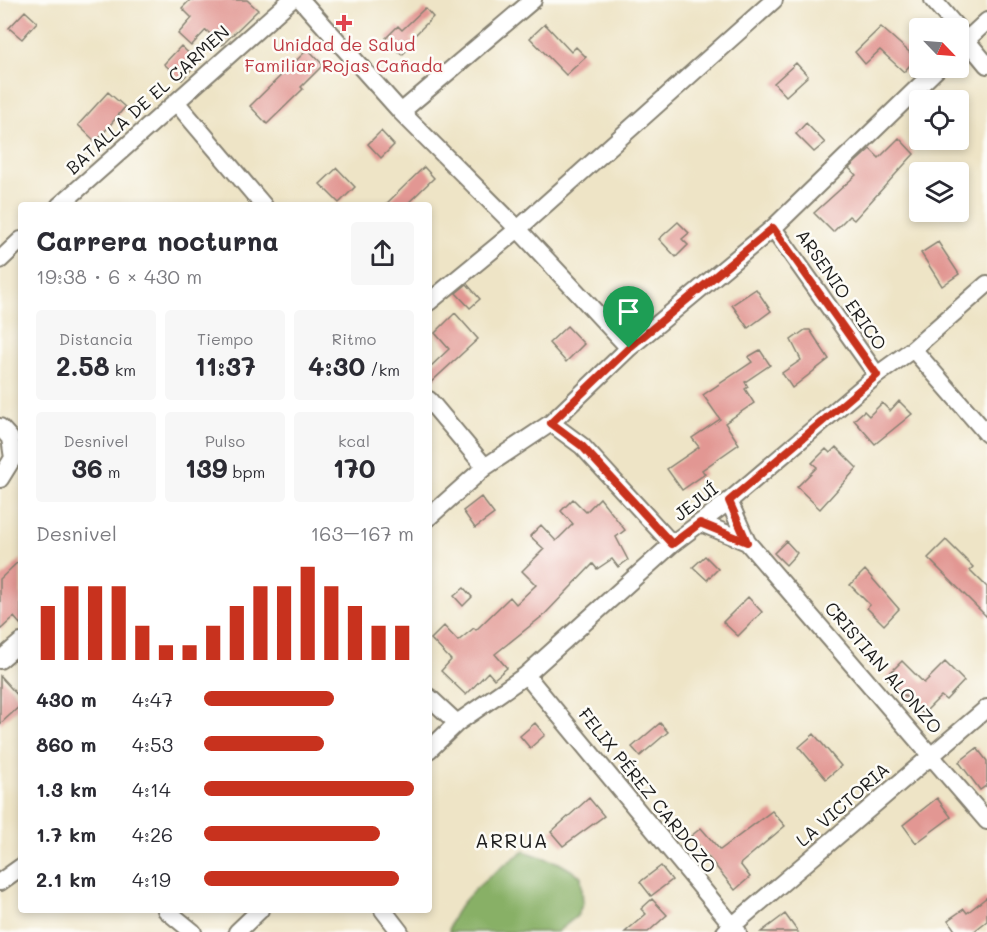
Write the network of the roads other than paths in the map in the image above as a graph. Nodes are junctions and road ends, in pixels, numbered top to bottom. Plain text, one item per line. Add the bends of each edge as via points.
1 (291, 0) edge
2 (302, 0) edge
3 (532, 0) edge
4 (774, 0) edge
5 (933, 0) edge
6 (946, 18) edge
7 (987, 21) edge
8 (969, 32) edge
9 (969, 46) edge
10 (987, 65) edge
11 (928, 78) edge
12 (176, 102) junction
13 (400, 112) junction
14 (64, 202) edge
15 (261, 202) edge
16 (773, 228) junction
17 (518, 229) junction
18 (18, 243) edge
19 (0, 260) edge
20 (987, 284) edge
21 (432, 300) edge
22 (629, 348) junction
23 (913, 349) junction
24 (877, 375) junction
25 (432, 404) edge
26 (551, 423) junction
27 (0, 427) edge
28 (987, 434) edge
29 (485, 467) junction
30 (0, 479) edge
31 (729, 501) junction
32 (432, 514) edge
33 (700, 523) junction
34 (747, 542) junction
35 (672, 544) junction
36 (18, 645) edge
37 (0, 660) edge
38 (526, 675) junction
39 (432, 700) edge
40 (987, 708) edge
41 (457, 723) junction
42 (432, 747) edge
43 (932, 754) junction
44 (987, 821) edge
45 (18, 869) edge
46 (0, 882) edge
47 (170, 913) edge
48 (257, 913) edge
49 (385, 913) edge
50 (732, 930) edge
51 (193, 932) edge
52 (237, 932) edge
53 (400, 932) edge

1 - 12 street, BATALLA DE EL CARMEN
2 - 13 street
3 - 13 street
4 - 17 street
5 - 6 street
7 - 8 street
9 - 10 street
11 - 16 street
12 - 14 street, BATALLA DE EL CARMEN
12 - 15 street
13 - 17 street
16 - 22 street
16 - 24 street, ARSENIO ERICO
17 - 21 street
17 - 22 street
18 - 19 street
20 - 23 street, JEJUÍ
22 - 26 street
23 - 24 street, JEJUÍ
23 - 28 street, ARSENIO ERICO
24 - 31 street, JEJUÍ
25 - 29 street
26 - 29 street
26 - 35 street via 582,446
27 - 30 street via 10,438 13,458
29 - 32 street
31 - 33 street, JEJUÍ
31 - 34 street, CRISTIAN ALONZO
33 - 34 street, CRISTIAN ALONZO
33 - 35 street, JEJUÍ
34 - 43 street, CRISTIAN ALONZO
35 - 38 street, JEJUÍ
36 - 37 street
38 - 41 street, JEJUÍ
38 - 50 street, FELIX PÉREZ CARDOZO
39 - 41 street
40 - 43 street, LA VICTORIA
41 - 42 street, JEJUÍ
43 - 44 street, CRISTIAN ALONZO
43 - 50 street, LA VICTORIA
45 - 46 street
47 - 51 street
48 - 52 street
49 - 53 street

